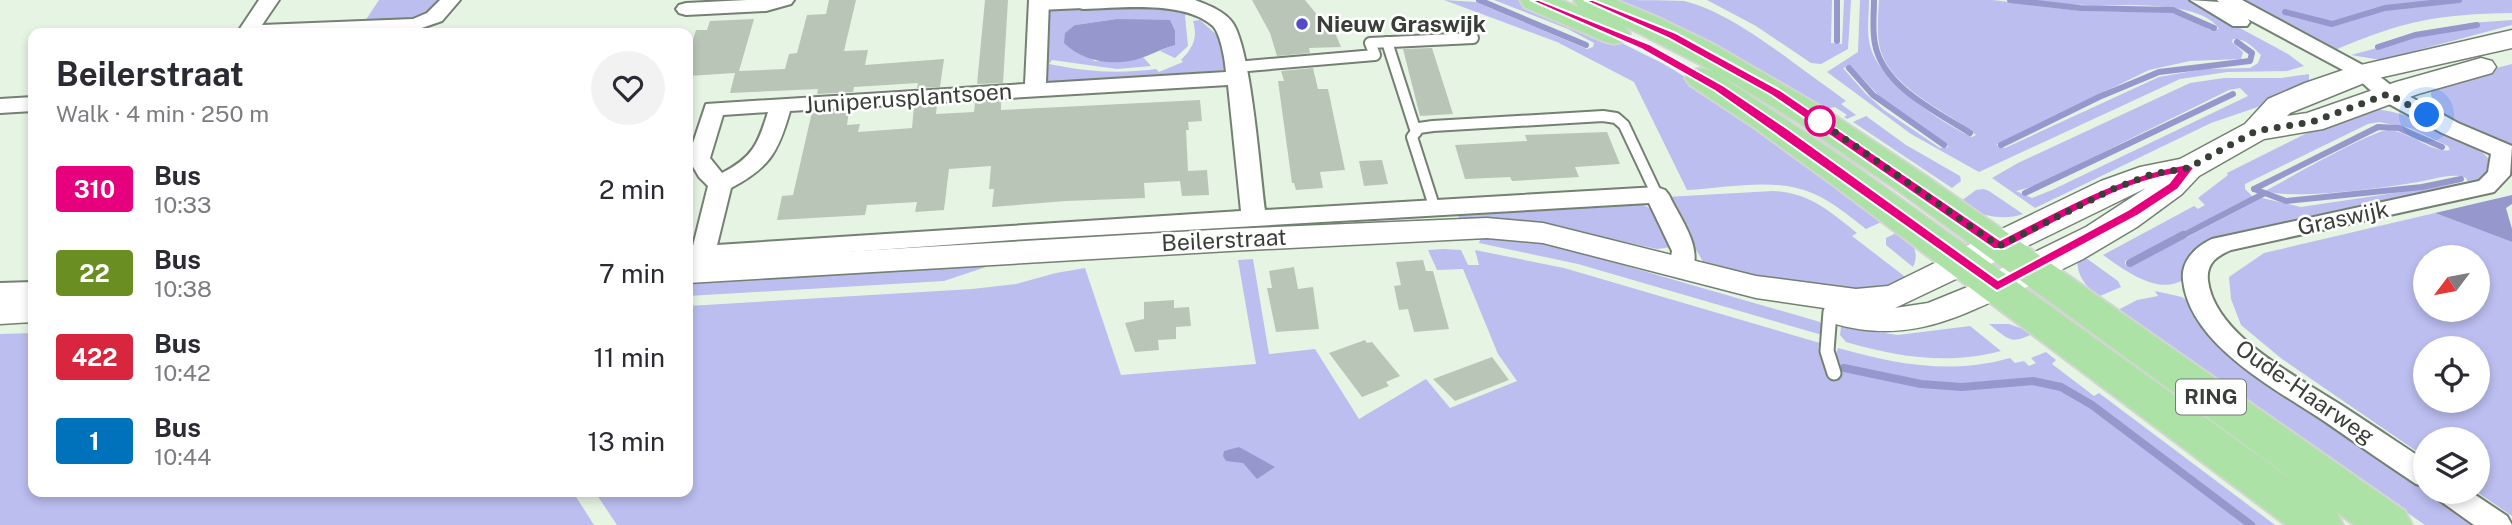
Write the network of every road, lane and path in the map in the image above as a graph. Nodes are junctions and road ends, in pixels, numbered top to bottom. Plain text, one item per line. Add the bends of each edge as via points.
1 (269, 0) edge
2 (450, 0) edge
3 (784, 0) edge
4 (1535, 0) edge
5 (1589, 0) edge
6 (2200, 0) edge
7 (2227, 0) edge
8 (1039, 2) edge
9 (1083, 2) joint
10 (686, 9) dead end
11 (251, 28) edge
12 (398, 28) edge
13 (1473, 38) dead end
14 (2512, 40) edge
15 (1387, 42) junction
16 (2512, 60) edge
17 (1237, 73) junction
18 (2354, 76) junction
19 (1035, 89) junction
20 (2388, 94) junction
21 (28, 104) edge
22 (0, 106) edge
23 (780, 107) junction
24 (2256, 131) junction
25 (1416, 132) junction
26 (2507, 153) edge
27 (720, 184) junction
28 (1657, 195) junction
29 (1254, 219) junction
30 (1437, 219) junction
31 (1011, 243) junction
32 (694, 263) edge
33 (1998, 266) junction
34 (1681, 269) junction
35 (1756, 287) junction
36 (28, 290) edge
37 (0, 292) edge
38 (2197, 294) joint
39 (28, 310) edge
40 (0, 312) edge
41 (1830, 312) junction
42 (1834, 373) dead end
43 (2413, 467) edge
44 (2466, 504) edge
45 (2320, 525) edge
46 (2389, 525) edge
47 (2497, 525) edge

1 - 11 street
2 - 12 street via 430,21
3 - 10 street
4 - 33 main road, RING via 1645,47 1719,89
5 - 33 main road, RING via 1672,36 1775,92
6 - 18 street
7 - 18 street
8 - 9 lane, Juniperusplantsoen
8 - 19 street, Juniperusplantsoen
9 - 17 street, Juniperusplantsoen via 1178,0 1205,11 1224,25
13 - 15 lane
14 - 18 main road
15 - 17 lane via 1370,43 1375,55
15 - 25 lane
16 - 20 main road
17 - 19 street, Juniperusplantsoen
17 - 29 street, Juniperusplantsoen
18 - 20 street, Graswijk
18 - 24 main road via 2278,106
19 - 23 street, Juniperusplantsoen
20 - 24 main road via 2312,122
20 - 26 street, Graswijk
21 - 22 street
23 - 27 street, Juniperusplantsoen via 766,155
23 - 27 street, Juniperusplantsoen via 714,109 699,158
24 - 33 main road via 2188,168 2173,186 2133,213
25 - 28 lane via 1433,126 1616,118 1624,125
25 - 30 lane via 1412,136
26 - 38 street, Graswijk via 2499,175 2486,187 2212,248 2196,265
27 - 32 street
28 - 30 street, Beilerstraat
28 - 34 street via 1684,251
29 - 30 street, Beilerstraat
29 - 31 street, Beilerstraat
30 - 31 street, Beilerstraat
30 - 34 street, Beilerstraat via 1543,233
31 - 32 street, Beilerstraat
33 - 35 street, Beilerstraat via 1882,300 1856,301
33 - 41 street, Beilerstraat via 1941,313 1910,321 1874,321
33 - 45 main road, RING
33 - 46 main road, RING
34 - 35 street, Beilerstraat
35 - 41 street, Beilerstraat
36 - 37 street
38 - 43 street, Oude-Haarweg via 2233,342
39 - 40 street
41 - 42 lane via 1827,351
44 - 47 street

